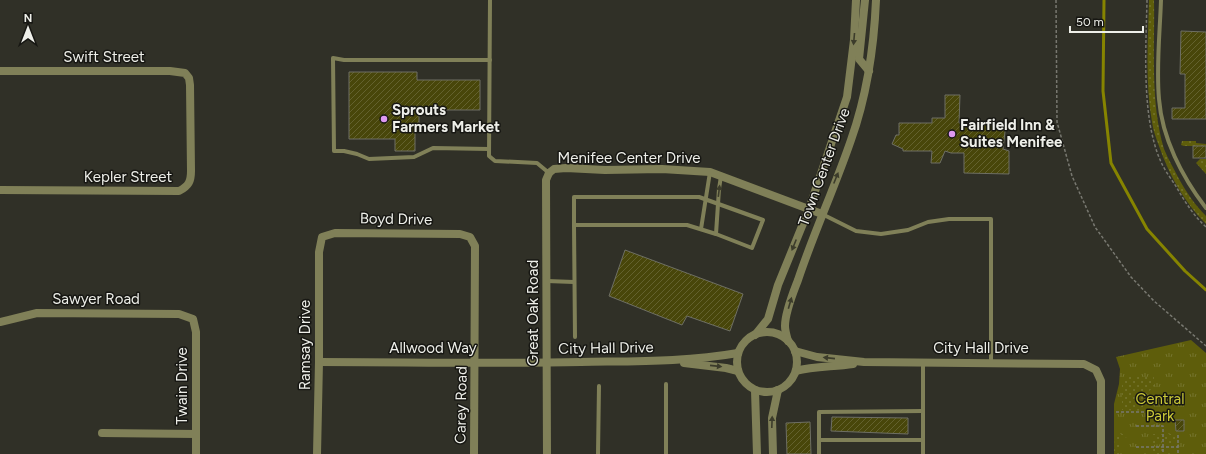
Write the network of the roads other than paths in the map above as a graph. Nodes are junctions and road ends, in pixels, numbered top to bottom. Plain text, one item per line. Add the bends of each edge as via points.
1 (490, 0) edge
2 (856, 0) edge
3 (865, 0) edge
4 (876, 0) edge
5 (1161, 0) edge
6 (490, 60) junction
7 (869, 70) junction
8 (0, 71) edge
9 (185, 73) joint
10 (489, 149) junction
11 (710, 172) junction
12 (549, 173) junction
13 (721, 176) junction
14 (0, 190) edge
15 (705, 200) junction
16 (718, 204) junction
17 (1206, 208) edge
18 (809, 209) junction
19 (822, 214) junction
20 (574, 225) junction
21 (701, 229) junction
22 (716, 234) junction
23 (322, 237) joint
24 (470, 237) joint
25 (547, 281) junction
26 (574, 282) junction
27 (193, 319) joint
28 (0, 322) edge
29 (755, 335) junction
30 (575, 337) dead end
31 (788, 341) junction
32 (795, 351) junction
33 (738, 353) junction
34 (665, 361) junction
35 (319, 362) junction
36 (864, 362) junction
37 (923, 362) junction
38 (991, 362) junction
39 (475, 363) junction
40 (547, 363) junction
41 (738, 371) junction
42 (796, 371) junction
43 (666, 384) dead end
44 (599, 386) dead end
45 (755, 390) junction
46 (778, 390) junction
47 (923, 411) junction
48 (102, 433) dead end
49 (196, 434) junction
50 (819, 440) junction
51 (923, 440) junction
52 (196, 454) edge
53 (317, 454) edge
54 (474, 454) edge
55 (547, 454) edge
56 (598, 454) edge
57 (666, 454) edge
58 (757, 454) edge
59 (773, 454) edge
60 (820, 454) edge
61 (923, 454) edge
62 (1101, 454) edge

1 - 6 lane
2 -> 18 street, Town Center Drive via 847,97
3 - 7 street via 859,59
4 - 7 street, Town Center Drive
5 - 17 lane via 1159,99 1164,127 1181,167
6 - 10 lane
6 - 10 lane via 333,58 334,151 358,154 368,159 414,157 432,148
19 -> 7 street, Town Center Drive via 851,140 863,102
8 - 9 street, Swift Street
9 - 14 street, Kepler Street via 190,84 191,180 187,186 179,191 168,192
10 - 12 lane via 489,156 495,161 537,163
11 - 12 street, Menifee Center Drive via 566,168 554,169
11 - 13 street, Menifee Center Drive
11 - 15 lane
12 - 25 street, Great Oak Road via 546,180
16 -> 13 lane
13 - 18 street, Menifee Center Drive
15 - 16 lane
15 - 20 lane via 699,197 574,196
15 - 21 lane
16 - 22 lane
16 - 22 lane via 762,220 752,248
18 - 19 street, Menifee Center Drive
18 -> 29 street, Town Center Drive via 778,285 768,319
31 -> 19 street, Town Center Drive via 785,326 789,305
19 - 38 lane via 856,231 881,234 949,219 991,219
20 - 21 lane via 687,225
20 - 26 lane
21 - 22 lane
23 - 24 street, Boyd Drive via 335,233 460,234
23 - 35 street, Ramsay Drive via 319,252
24 - 39 street, Carey Road via 475,246
25 - 26 lane
25 - 40 street, Great Oak Road
26 - 30 lane
27 - 28 street, Sawyer Road via 179,314 37,313
27 - 49 street, Twain Drive via 196,332
29 - 31 street via 773,333
29 - 33 street, Town Center Drive via 746,340
31 - 32 street, Town Center Drive
36 -> 32 street, City Hall Drive via 817,357
32 - 42 street
33 - 34 street, City Hall Drive
33 - 41 street
34 - 40 street, City Hall Drive
34 -> 41 street, City Hall Drive
35 - 39 street, Allwood Way
35 - 53 street, Ramsay Drive
36 - 37 street, City Hall Drive
36 - 42 street, City Hall Drive
37 - 38 street, City Hall Drive
37 - 47 lane
38 - 62 street, City Hall Drive via 1078,363 1096,370 1101,381
39 - 40 street, Allwood Way
39 - 54 street, Carey Road
40 - 55 street, Great Oak Road
41 - 45 street via 744,383
42 - 46 street via 789,383
43 - 57 lane
44 - 56 lane
45 - 46 street
45 - 58 street
59 -> 46 street via 772,418
47 - 50 lane via 819,412
47 - 51 lane
48 - 49 street
49 - 52 street, Twain Drive
50 - 51 lane
50 - 60 lane
51 - 61 lane

